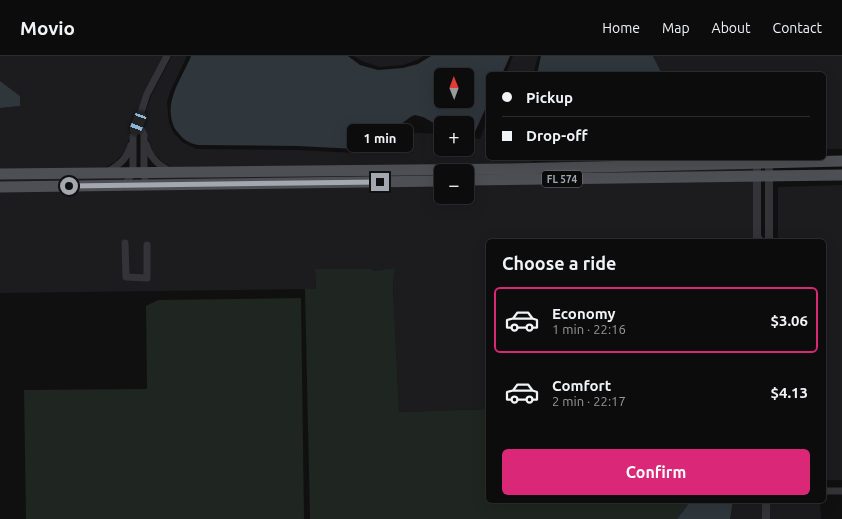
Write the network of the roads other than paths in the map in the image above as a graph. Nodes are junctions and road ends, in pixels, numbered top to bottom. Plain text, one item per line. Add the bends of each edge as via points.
1 (168, 56) edge
2 (138, 123) junction
3 (144, 138) junction
4 (133, 139) junction
5 (842, 161) edge
6 (757, 162) junction
7 (769, 162) junction
8 (138, 172) junction
9 (172, 172) junction
10 (106, 173) junction
11 (0, 174) edge
12 (757, 175) junction
13 (770, 175) junction
14 (842, 175) edge
15 (474, 180) edge
16 (434, 181) edge
17 (124, 186) junction
18 (146, 186) junction
19 (0, 187) edge
20 (758, 239) edge
21 (770, 239) edge
22 (125, 243) dead end
23 (146, 245) dead end
24 (826, 491) edge
25 (842, 491) edge
26 (766, 503) edge
27 (766, 519) edge

1 - 2 street via 147,94
2 - 3 street
2 - 4 street
3 - 8 street
3 - 9 street via 148,152 154,160
4 - 8 street
4 - 10 street via 123,161
5 - 7 main road, FL 574
6 - 7 main road, FL 574
6 - 9 main road, FL 574 via 510,169
6 - 12 street
7 - 13 street
8 - 9 main road, FL 574
8 - 10 main road, FL 574
8 - 17 street
8 - 18 street
10 - 11 main road, FL 574
12 - 13 main road, FL 574
12 - 15 main road, FL 574
12 - 20 street
13 - 14 main road, FL 574
13 - 21 street
16 - 18 main road
17 - 18 main road
17 - 19 main road
22 - 23 street via 126,277 147,278
24 - 25 street
26 - 27 street

